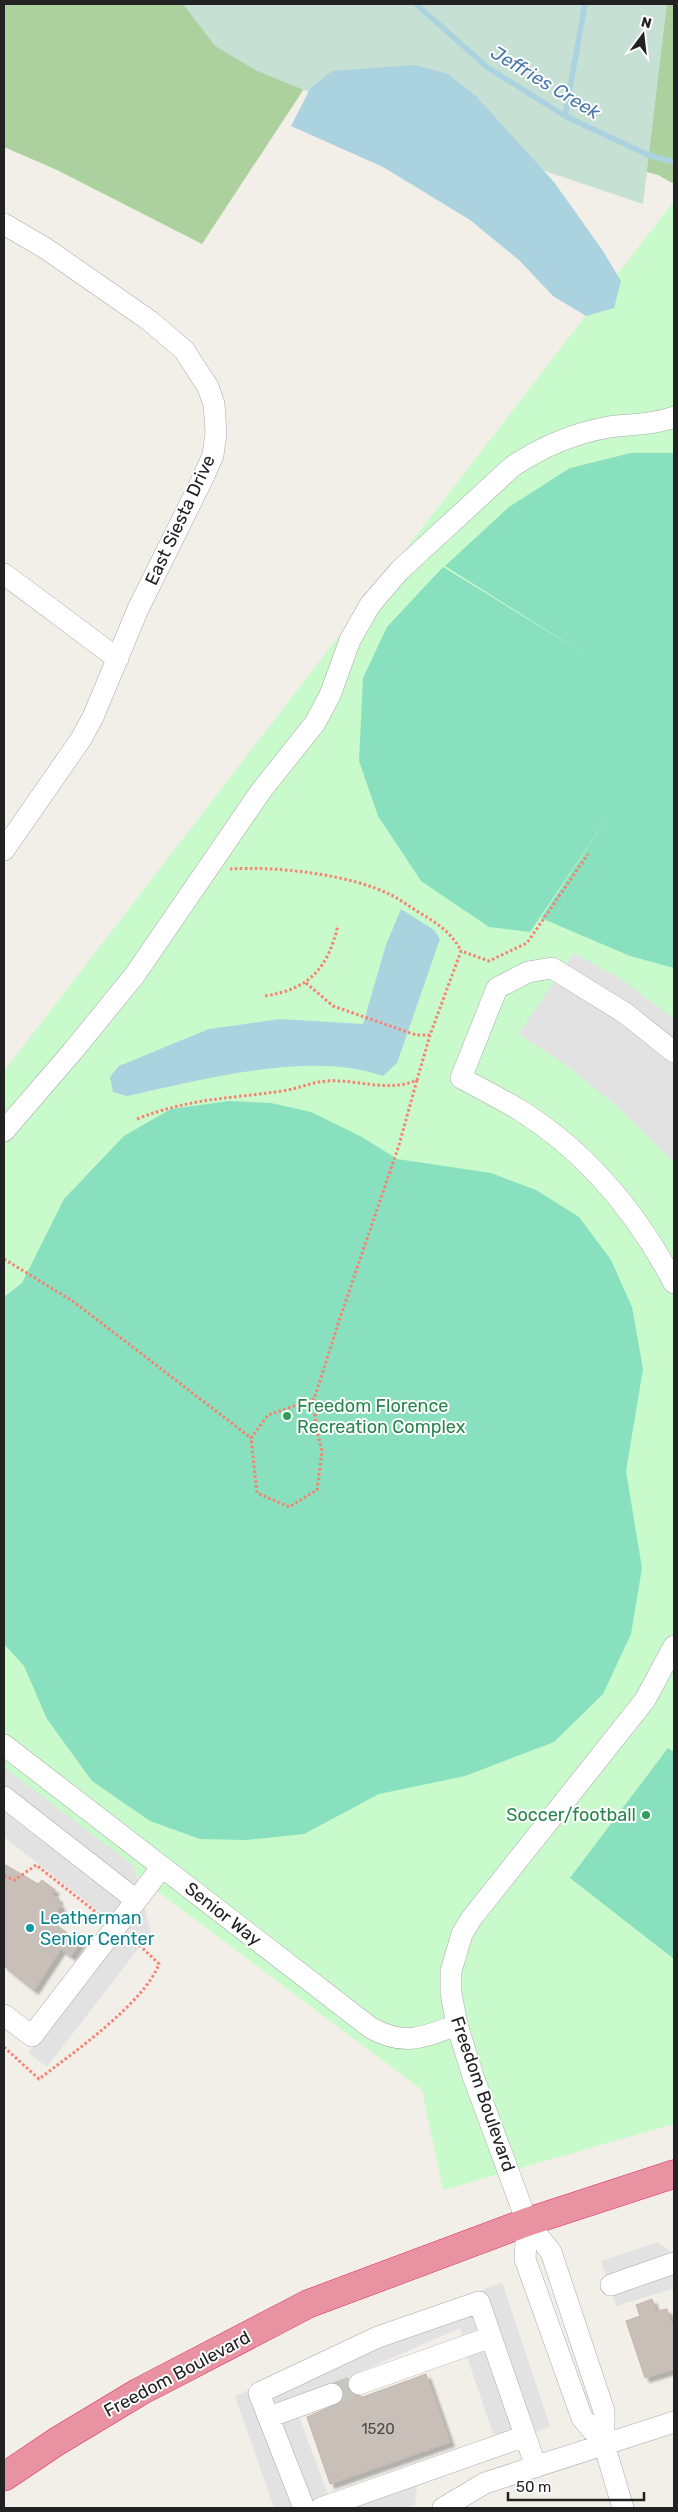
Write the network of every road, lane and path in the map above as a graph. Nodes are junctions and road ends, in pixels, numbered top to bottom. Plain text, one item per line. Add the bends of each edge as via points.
1 (4, 224) edge
2 (674, 417) edge
3 (4, 574) edge
4 (118, 659) junction
5 (4, 850) edge
6 (588, 854) dead end
7 (205, 870) junction
8 (338, 925) dead end
9 (461, 951) junction
10 (306, 983) junction
11 (265, 996) dead end
12 (430, 1035) junction
13 (674, 1052) edge
14 (417, 1080) junction
15 (137, 1119) dead end
16 (4, 1131) edge
17 (4, 1259) edge
18 (674, 1283) edge
19 (314, 1399) junction
20 (251, 1438) junction
21 (674, 1646) edge
22 (4, 1745) edge
23 (4, 1797) edge
24 (162, 1867) junction
25 (4, 1876) edge
26 (136, 1900) junction
27 (116, 1927) junction
28 (4, 2015) edge
29 (457, 2025) junction
30 (4, 2047) edge
31 (674, 2174) edge
32 (527, 2222) junction
33 (674, 2263) edge
34 (611, 2285) dead end
35 (491, 2337) junction
36 (359, 2384) tunnel mouth
37 (332, 2394) tunnel mouth
38 (269, 2417) junction
39 (674, 2422) edge
40 (525, 2436) junction
41 (604, 2444) junction
42 (536, 2467) junction
43 (4, 2478) edge
44 (304, 2508) edge
45 (322, 2508) edge
46 (443, 2508) edge
47 (623, 2508) edge

1 - 4 street, East Siesta Drive via 126,304 184,350 196,366 214,404 216,432 213,455 134,617
2 - 7 street via 652,423 609,427 567,438 531,454 513,466 400,570 370,605 350,640 330,695 315,723
3 - 4 street
4 - 5 street, East Siesta Drive via 80,739
6 - 9 path via 527,943 489,961
7 - 9 path via 253,867 341,878 390,894 454,938
7 - 16 street via 134,976
8 - 10 path via 334,944 325,962
9 - 12 path
10 - 11 path via 286,993
10 - 12 path via 333,1006 416,1035
12 - 14 path
13 - 18 street via 625,1013 552,968 528,972 497,988 461,1078 518,1109 582,1158 636,1219
14 - 15 path via 403,1086 324,1081 286,1091 189,1102
14 - 19 path via 399,1144
17 - 20 path via 74,1302
19 - 20 path via 268,1415
19 - 20 path via 316,1428 322,1450 317,1490 289,1507 256,1493
21 - 29 street, Freedom Boulevard via 645,1700 462,1934 451,1971
22 - 24 street, Senior Way
23 - 26 street
24 - 26 street
24 - 29 street, Senior Way via 379,2033 399,2040 416,2040
25 - 27 path via 15,1880 36,1865
26 - 27 street
27 - 28 street via 32,2036
27 - 30 path via 140,1944 159,1964 121,2014 40,2079
29 - 32 street, Freedom Boulevard
31 - 32 highway, Freedom Boulevard
32 - 41 street via 525,2259 582,2418
32 - 43 highway, Freedom Boulevard via 308,2304 139,2392
33 - 34 street
35 - 36 street
35 - 38 street via 479,2302 378,2337 259,2393
35 - 40 street
37 - 38 street
38 - 44 street
39 - 41 street
40 - 42 street
40 - 45 street
41 - 42 street
41 - 47 street
42 - 46 street via 485,2483

